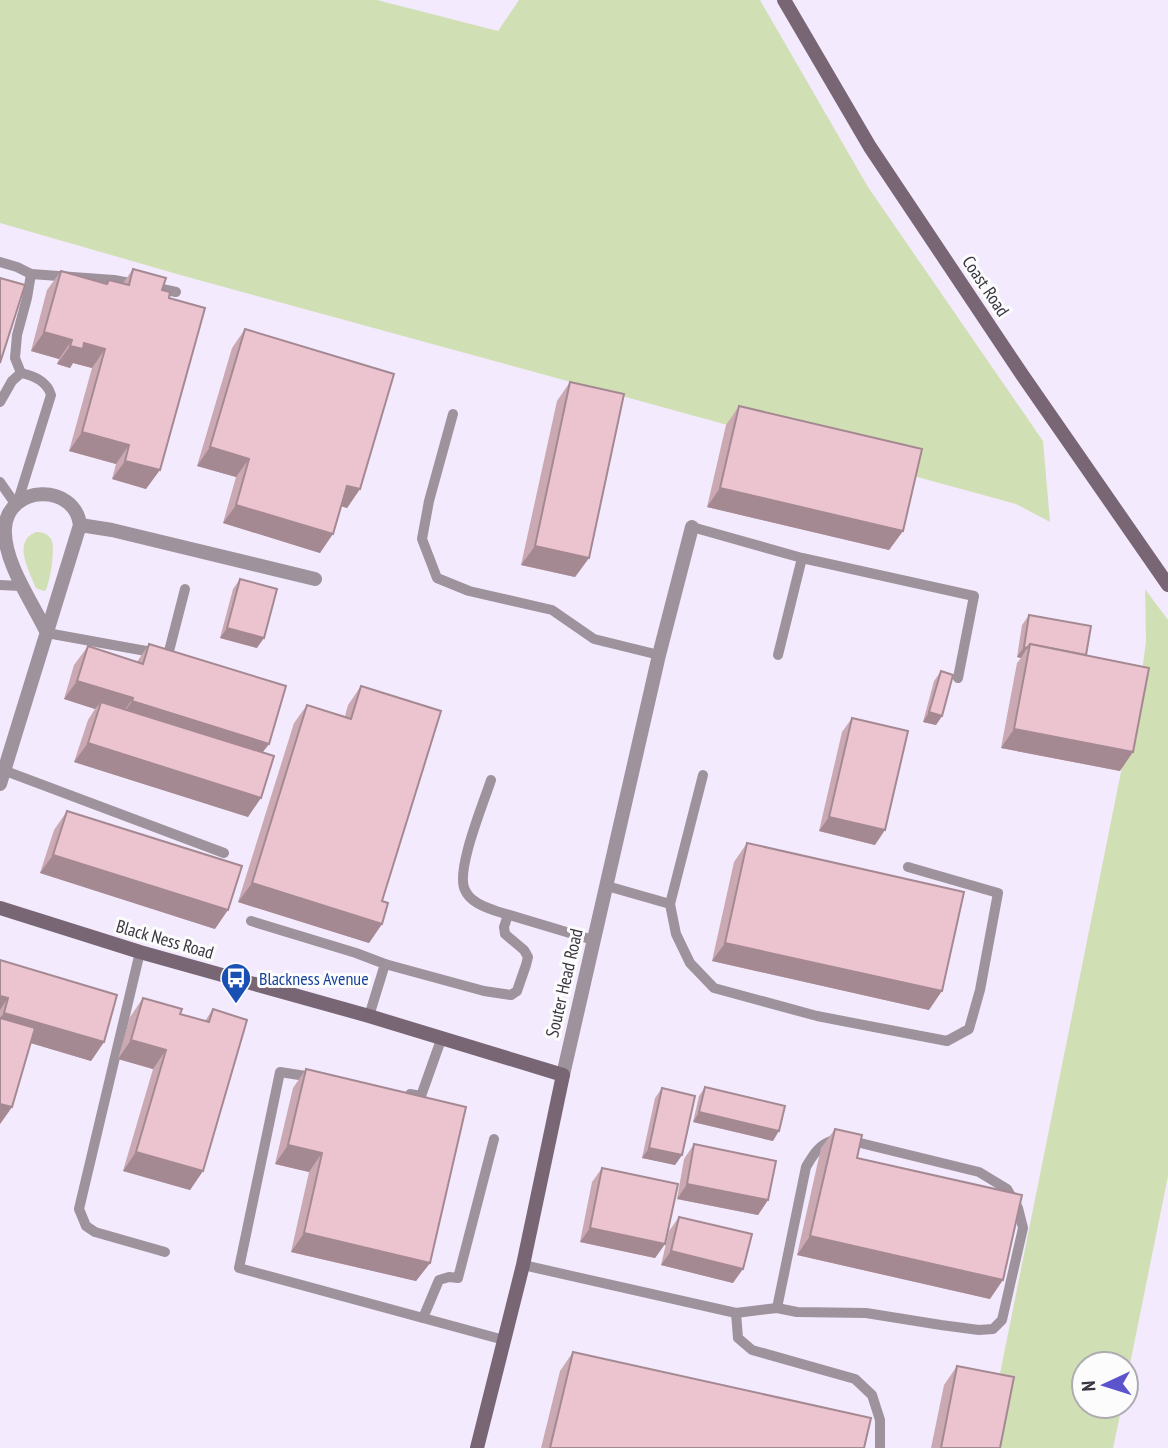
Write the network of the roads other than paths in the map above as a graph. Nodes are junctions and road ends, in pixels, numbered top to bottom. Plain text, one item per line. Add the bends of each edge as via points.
1 (784, 0) edge
2 (0, 262) edge
3 (31, 274) junction
4 (176, 292) dead end
5 (21, 373) junction
6 (0, 402) edge
7 (453, 414) dead end
8 (0, 482) edge
9 (16, 505) junction
10 (80, 525) junction
11 (692, 527) joint
12 (802, 558) junction
13 (314, 579) dead end
14 (0, 585) edge
15 (1168, 585) edge
16 (21, 586) junction
17 (185, 589) dead end
18 (47, 633) junction
19 (659, 655) junction
20 (778, 655) dead end
21 (958, 678) dead end
22 (1, 774) edge
23 (703, 775) dead end
24 (491, 780) dead end
25 (224, 853) dead end
26 (908, 867) dead end
27 (607, 886) junction
28 (670, 904) junction
29 (0, 908) edge
30 (508, 915) junction
31 (251, 921) dead end
32 (593, 940) junction
33 (140, 952) junction
34 (385, 964) junction
35 (369, 1016) junction
36 (442, 1037) junction
37 (563, 1075) junction
38 (318, 1079) edge
39 (396, 1092) edge
40 (494, 1139) dead end
41 (165, 1252) dead end
42 (523, 1265) junction
43 (777, 1308) junction
44 (736, 1313) junction
45 (423, 1318) junction
46 (504, 1340) junction
47 (477, 1448) edge
48 (880, 1448) edge

1 - 15 street, Coast Road via 870,147
2 - 3 lane
3 - 4 lane via 114,280
3 - 5 lane via 17,335 15,358
5 - 6 lane
5 - 9 lane via 45,383 51,395
7 - 19 lane via 422,539 437,578 552,611 594,639
8 - 9 lane
9 - 10 street via 28,496 52,495 73,506
9 - 16 street via 5,528
10 - 13 street
10 - 18 street
11 - 12 lane
11 - 19 street, Souter Head Road
12 - 20 lane
12 - 21 lane via 974,596
14 - 16 lane
16 - 18 street
17 - 18 lane via 168,655
18 - 22 street
19 - 27 street, Souter Head Road
22 - 25 lane
23 - 28 lane
24 - 30 lane via 467,853 463,886 471,899
26 - 28 lane via 998,893 969,1029 947,1041 817,1016 714,988 690,963 676,934
27 - 28 lane
27 - 32 street, Souter Head Road
29 - 33 street, Black Ness Road
30 - 32 lane
30 - 34 lane via 505,934 528,957 517,991 511,995
31 - 34 lane
32 - 37 street, Souter Head Road
33 - 35 street, Black Ness Road
33 - 41 lane via 79,1209 86,1226 95,1231
34 - 35 lane
35 - 36 street, Black Ness Road
36 - 37 street, Black Ness Road
36 - 39 lane via 421,1096
37 - 42 street, Souter Head Road
38 - 45 lane via 280,1072 239,1268
40 - 45 lane via 458,1278 439,1280
42 - 44 lane
42 - 46 street, Souter Head Road
43 - 43 lane via 866,1313 993,1329 1002,1320 1023,1228 1017,1208 1007,1189 979,1172 841,1138 826,1142 806,1167
43 - 44 lane
44 - 48 lane via 738,1338 752,1350 855,1379 872,1395 880,1420
45 - 46 lane
46 - 47 street, Souter Head Road

